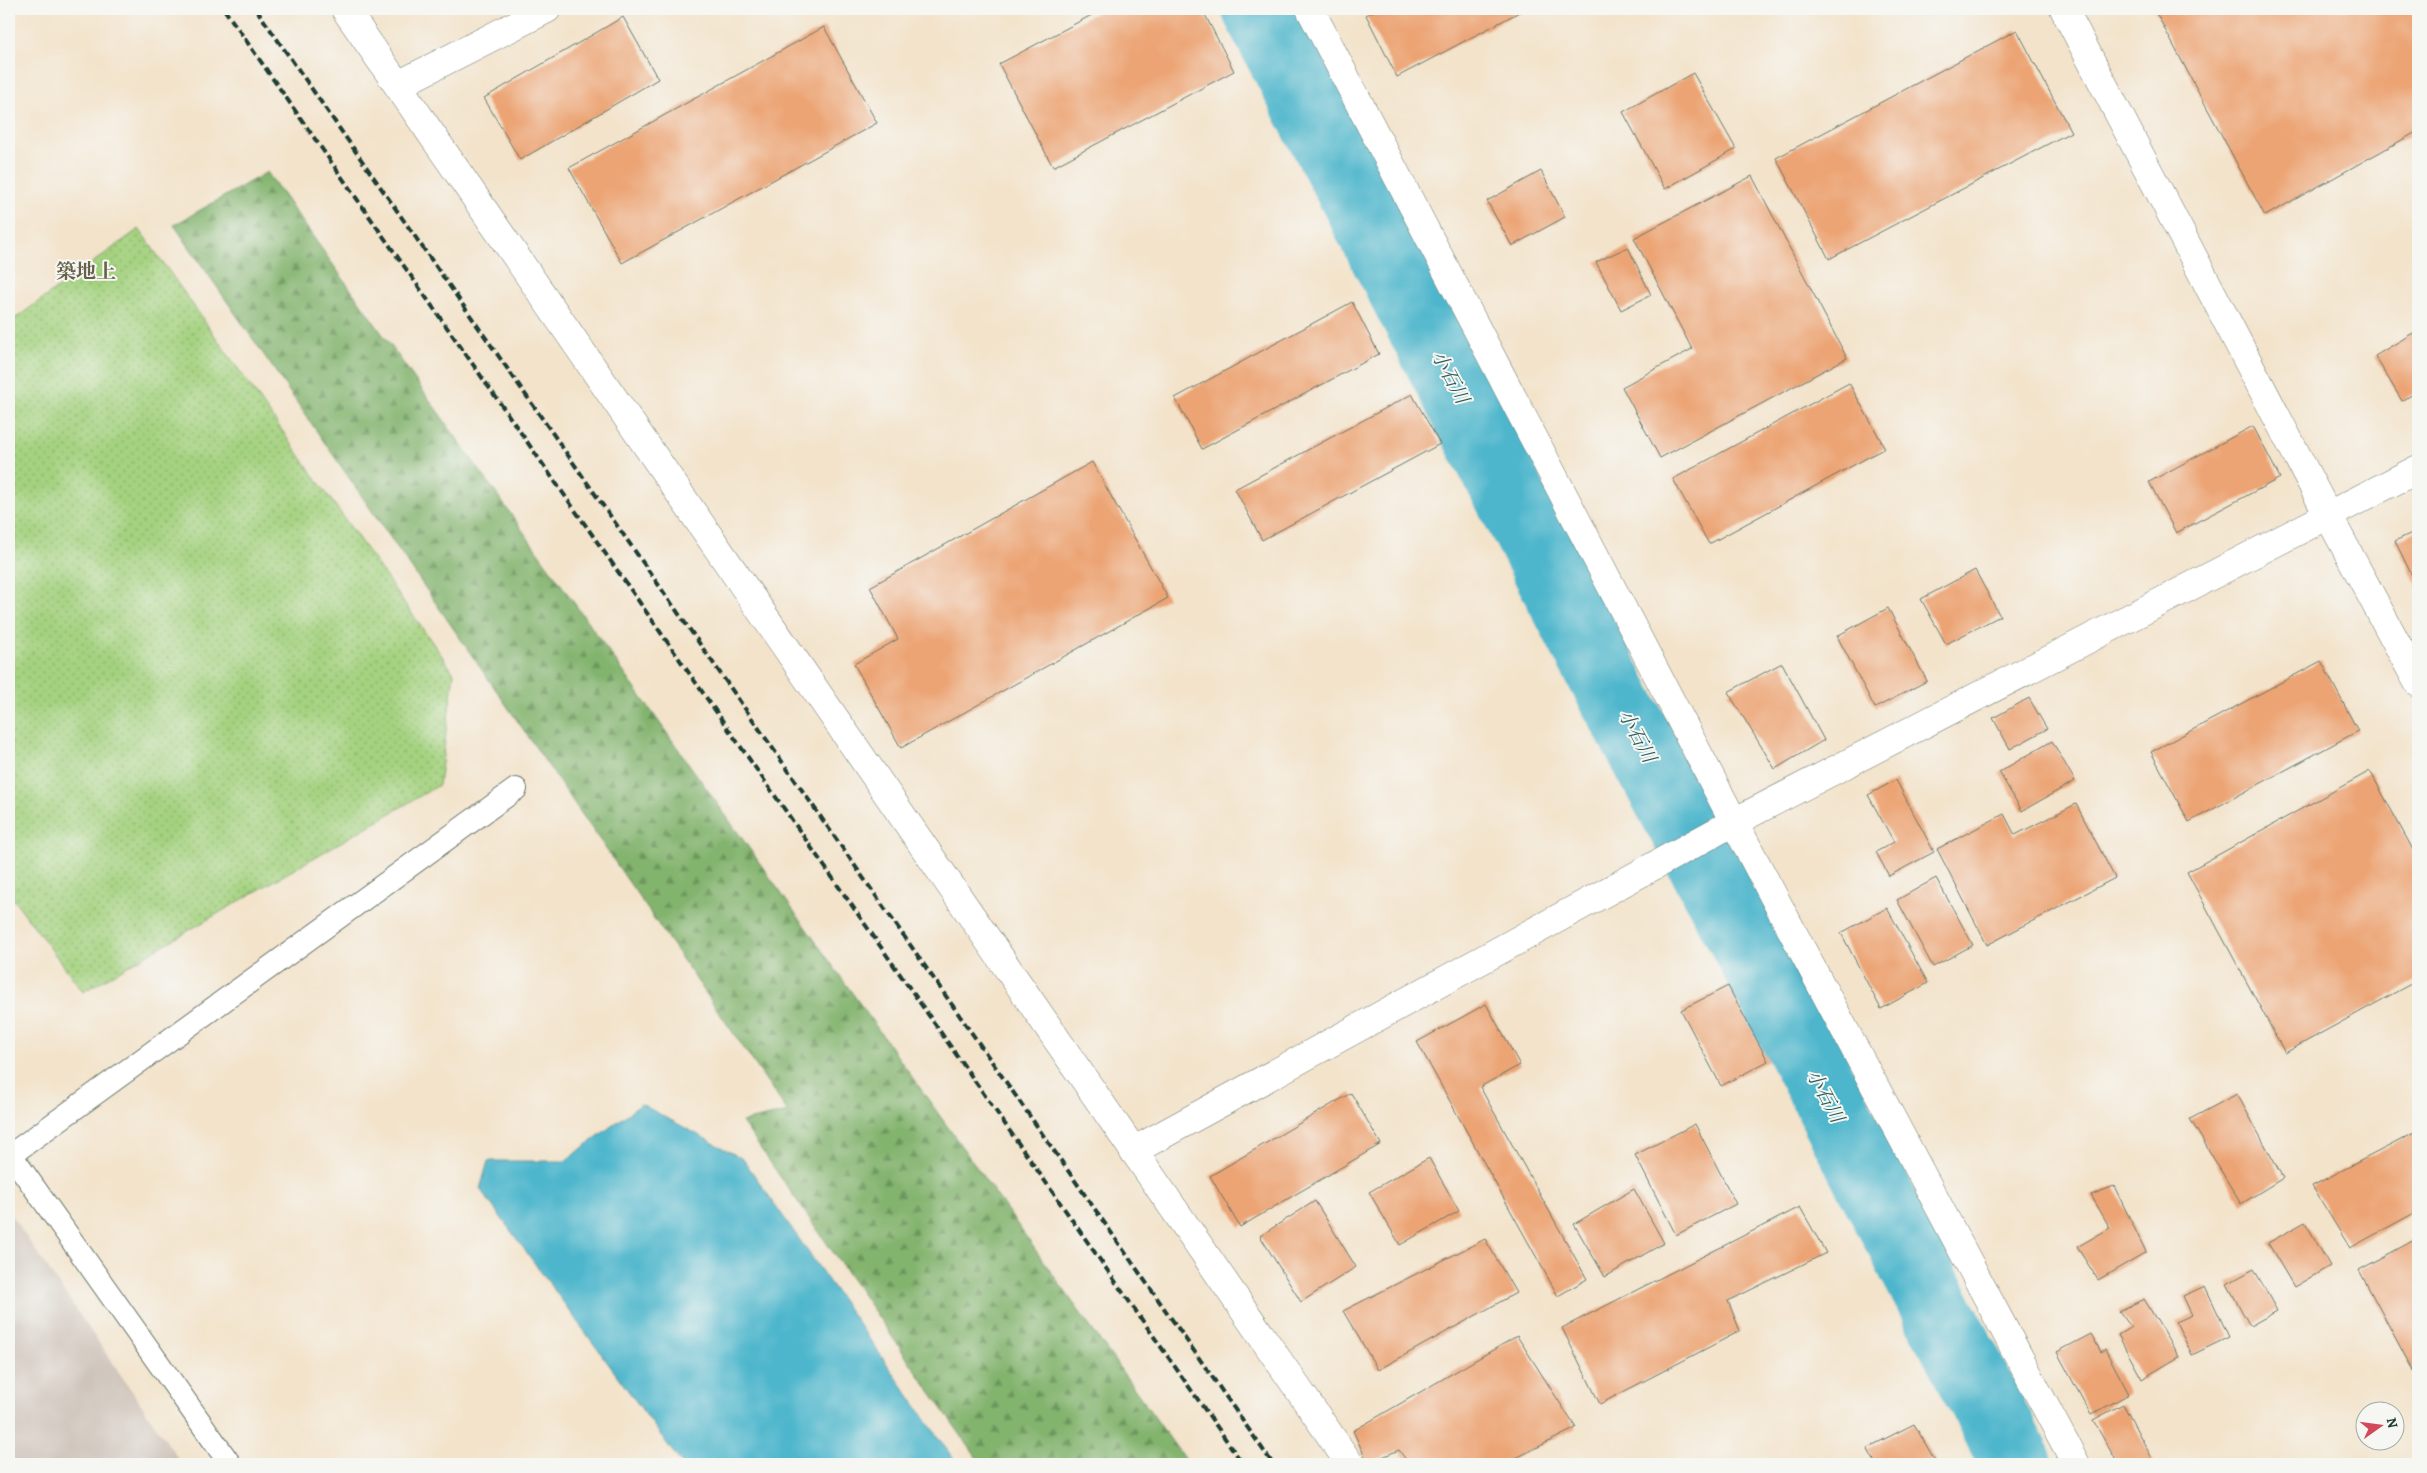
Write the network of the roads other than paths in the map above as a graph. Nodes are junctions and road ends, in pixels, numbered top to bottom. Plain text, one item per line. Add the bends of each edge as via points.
1 (344, 9) edge
2 (547, 9) edge
3 (1310, 9) edge
4 (2064, 9) edge
5 (398, 85) junction
6 (2418, 469) edge
7 (2329, 517) junction
8 (2418, 683) edge
9 (516, 789) dead end
10 (1734, 822) junction
11 (1133, 1151) junction
12 (9, 1154) edge
13 (230, 1464) edge
14 (1350, 1464) edge
15 (2076, 1464) edge

1 - 5 street
2 - 5 street
3 - 10 street
4 - 7 street
5 - 11 street
6 - 7 street
7 - 8 street
7 - 10 street
9 - 12 lane
10 - 11 street
10 - 15 street
11 - 14 street
12 - 13 lane

